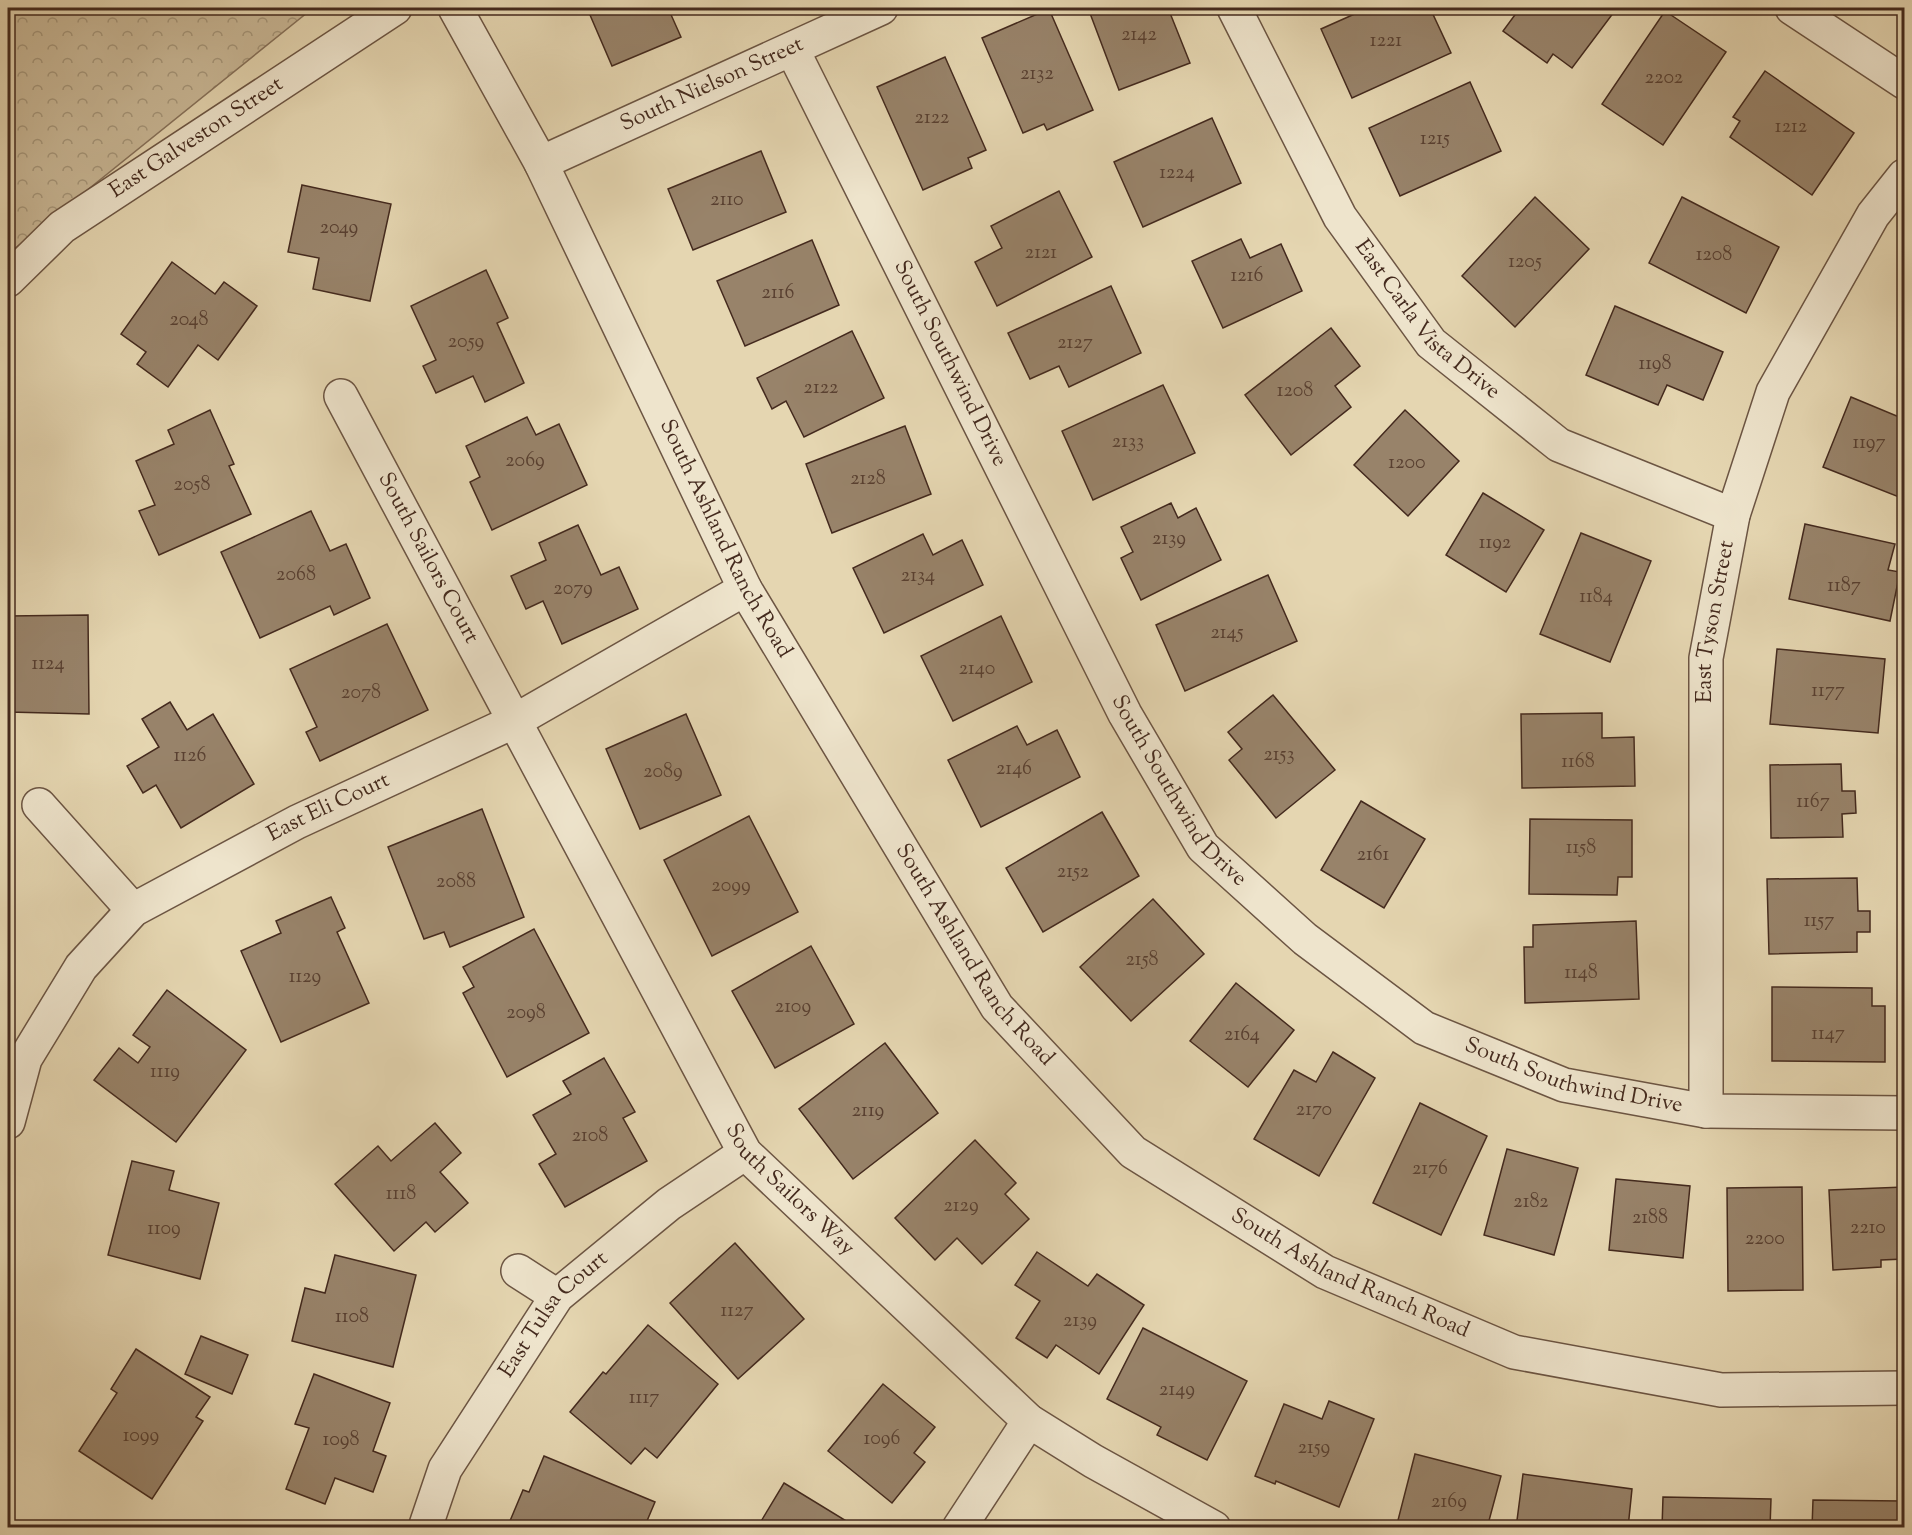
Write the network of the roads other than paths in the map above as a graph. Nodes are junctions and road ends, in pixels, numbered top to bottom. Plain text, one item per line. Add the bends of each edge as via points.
1 (395, 8) edge
2 (455, 8) edge
3 (881, 8) edge
4 (1234, 8) edge
5 (1792, 8) edge
6 (792, 49) junction
7 (1905, 82) edge
8 (541, 163) junction
9 (1905, 176) edge
10 (8, 280) edge
11 (341, 396) dead end
12 (1733, 515) junction
13 (745, 589) junction
14 (513, 722) junction
15 (39, 805) dead end
16 (134, 910) junction
17 (1706, 1111) junction
18 (1905, 1113) edge
19 (8, 1122) edge
20 (745, 1154) junction
21 (518, 1270) dead end
22 (557, 1296) junction
23 (1905, 1388) edge
24 (1029, 1421) junction
25 (425, 1527) edge
26 (959, 1527) edge
27 (1214, 1527) edge

1 - 10 street, East Galveston Street via 62,227
2 - 8 street, South Ashland Ranch Road
3 - 6 street, South Nielson Street
4 - 12 street, East Carla Vista Drive via 1340,217 1431,344 1559,445
5 - 7 street
6 - 8 street, South Nielson Street
6 - 17 street, South Southwind Drive via 1125,714 1203,847 1305,939 1424,1028 1564,1085
8 - 13 street, South Ashland Ranch Road
9 - 12 street, East Tyson Street via 1873,215 1773,392
11 - 14 street, South Sailors Court
12 - 17 street, East Tyson Street via 1706,658
13 - 14 street, East Eli Court
13 - 23 street, South Ashland Ranch Road via 997,1007 1133,1152 1325,1272 1514,1352 1721,1390
14 - 16 street, East Eli Court via 297,822
14 - 20 street, South Sailors Way
15 - 16 street
16 - 19 street, East Eli Court via 81,967 25,1059
17 - 18 street, South Southwind Drive
20 - 22 street, East Tulsa Court via 669,1204
20 - 24 street, South Sailors Way
21 - 22 street
22 - 25 street, East Tulsa Court via 445,1469
24 - 26 street
24 - 27 street, South Sailors Way

